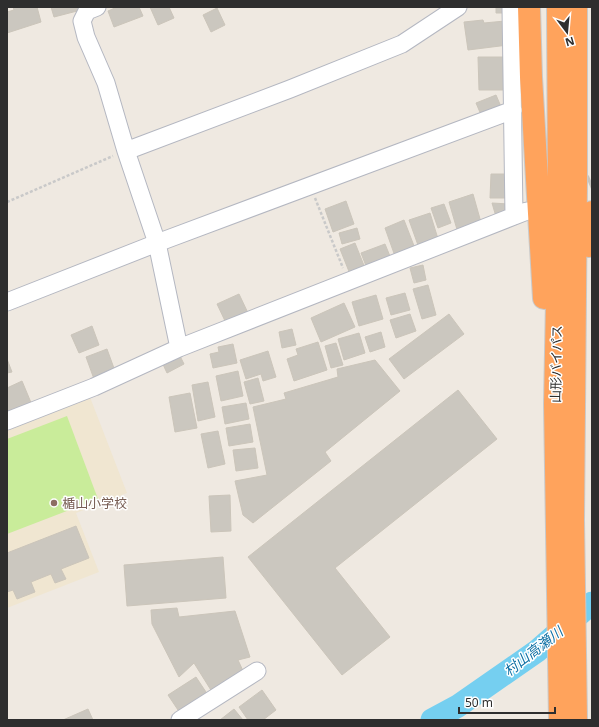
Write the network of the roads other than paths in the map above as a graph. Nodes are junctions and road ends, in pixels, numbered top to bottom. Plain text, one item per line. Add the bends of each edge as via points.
1 (97, 7) edge
2 (458, 7) edge
3 (511, 7) edge
4 (529, 7) edge
5 (558, 7) edge
6 (576, 7) edge
7 (512, 110) junction
8 (126, 151) junction
9 (592, 212) edge
10 (157, 243) junction
11 (7, 302) edge
12 (179, 348) junction
13 (565, 403) junction
14 (7, 421) edge
15 (564, 518) junction
16 (257, 671) dead end
17 (180, 720) edge
18 (560, 720) edge
19 (576, 720) edge

1 - 8 lane via 87,11 82,21 86,37 106,83
2 - 8 lane via 402,44
3 - 7 lane
4 - 13 highway via 545,323
5 - 13 highway, 山形バイパス via 559,198
6 - 13 highway, 山形バイパス via 576,182
7 - 10 lane
7 - 12 lane via 520,213
8 - 10 lane
9 - 13 highway
10 - 11 lane
10 - 12 lane
12 - 14 lane via 94,387
13 - 15 highway, 山形バイパス
15 - 18 highway, 山形バイパス
15 - 19 highway, 山形バイパス
16 - 17 lane

